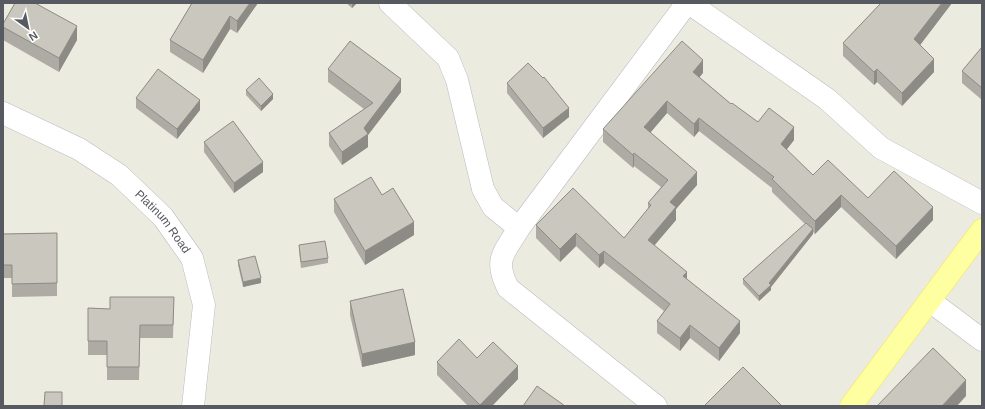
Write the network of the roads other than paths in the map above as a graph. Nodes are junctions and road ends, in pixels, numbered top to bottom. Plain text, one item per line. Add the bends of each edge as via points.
1 (390, 3) edge
2 (688, 3) edge
3 (3, 113) edge
4 (982, 203) edge
5 (519, 228) junction
6 (982, 230) edge
7 (930, 301) junction
8 (982, 340) edge
9 (194, 406) edge
10 (656, 406) edge
11 (851, 406) edge

1 - 5 street via 448,58 457,80 483,189 493,207
2 - 4 street via 827,99 881,148
2 - 5 street
3 - 9 street, Platinum Road via 79,149 119,175 163,217 192,258 204,306
5 - 10 street via 500,260 501,274 508,288
6 - 7 main road
7 - 8 street
7 - 11 main road

